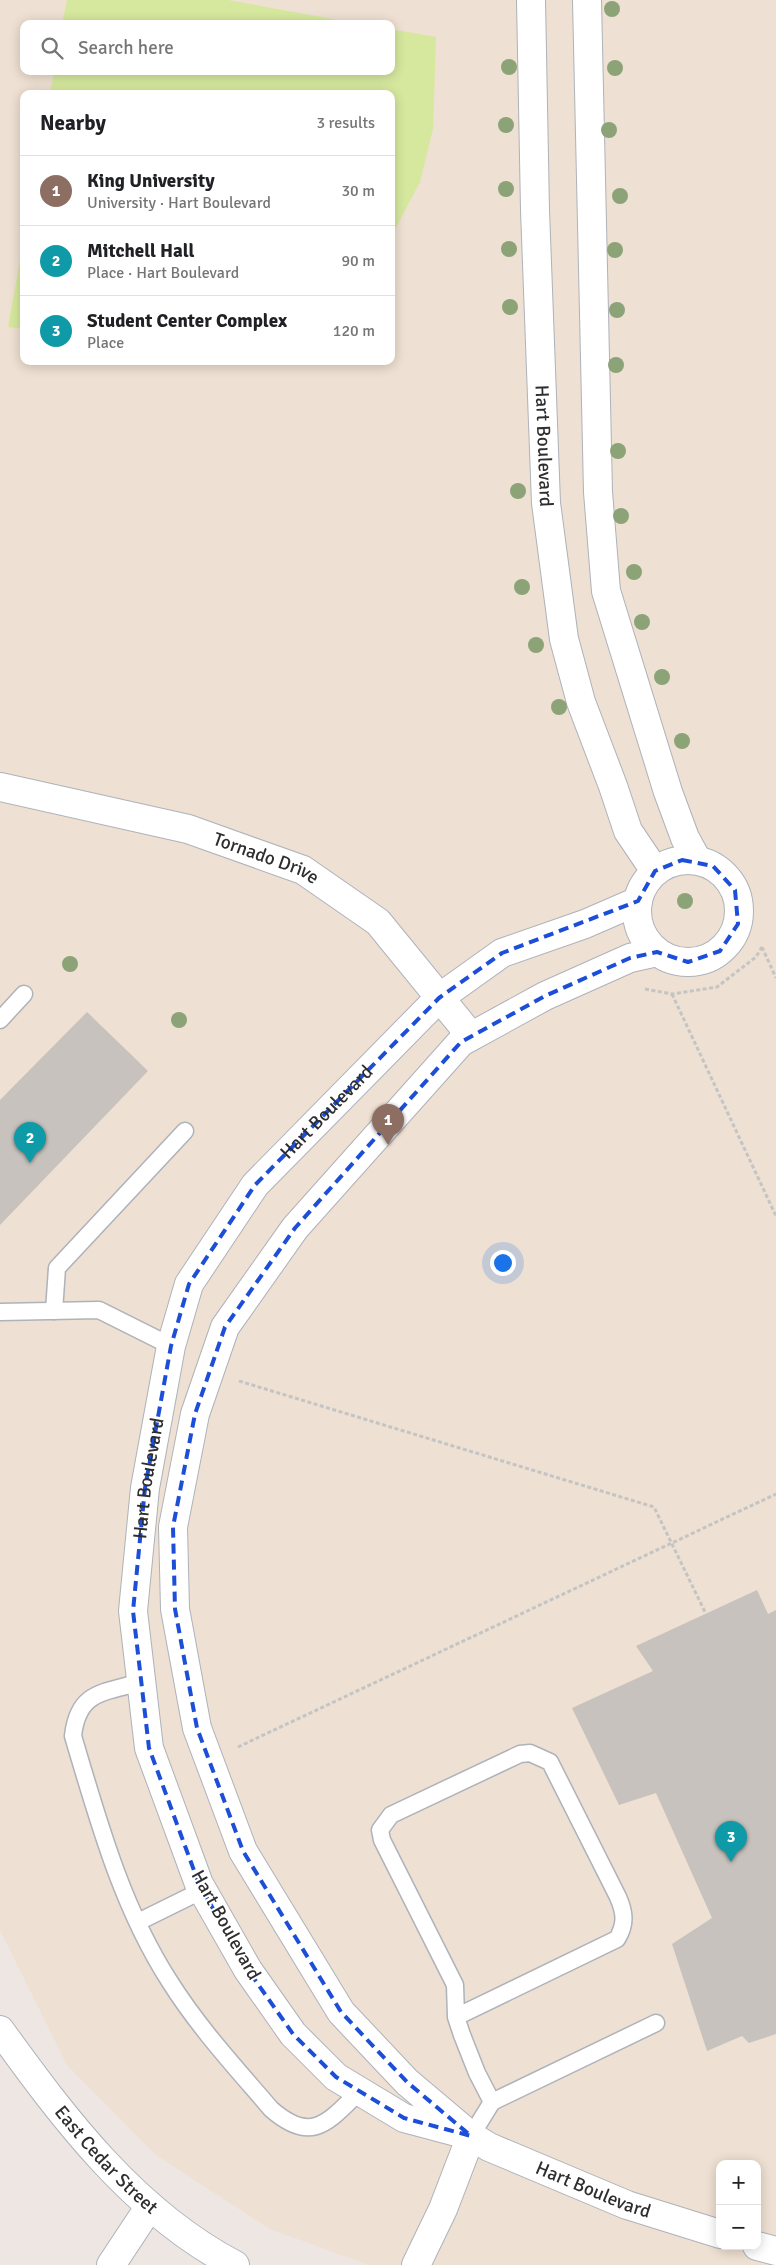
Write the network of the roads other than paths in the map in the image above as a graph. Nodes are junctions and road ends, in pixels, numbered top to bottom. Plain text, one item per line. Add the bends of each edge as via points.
1 (531, 0) edge
2 (587, 0) edge
3 (0, 787) edge
4 (697, 860) junction
5 (655, 871) junction
6 (638, 901) junction
7 (657, 952) junction
8 (24, 994) dead end
9 (439, 998) junction
10 (0, 1020) edge
11 (471, 1036) junction
12 (185, 1131) dead end
13 (54, 1311) junction
14 (0, 1312) edge
15 (171, 1346) junction
16 (141, 1682) junction
17 (203, 1890) junction
18 (138, 1922) junction
19 (456, 2017) junction
20 (656, 2023) dead end
21 (0, 2030) edge
22 (360, 2091) junction
23 (492, 2102) junction
24 (471, 2136) junction
25 (150, 2206) junction
26 (716, 2233) edge
27 (761, 2247) edge
28 (776, 2251) edge
29 (111, 2265) edge
30 (235, 2265) edge
31 (416, 2265) edge

1 - 5 street, Hart Boulevard via 534,210 546,503 564,638 581,702 628,831
2 - 4 street via 598,492 606,591 668,792
3 - 9 street, Tornado Drive via 188,829 303,870 378,922
4 - 5 street via 682,860
4 - 7 street via 726,876 735,890 738,924 732,939 720,952 705,960 688,962
5 - 6 street via 644,885
6 - 7 street via 640,929
6 - 9 street, Hart Boulevard via 585,924 502,953
7 - 11 street, Hart Boulevard via 630,958 545,996
8 - 10 lane
9 - 11 street, Tornado Drive
9 - 15 street, Hart Boulevard via 255,1185 189,1284
11 - 24 street, Hart Boulevard via 461,1042 295,1228 225,1327 195,1414 173,1527 175,1609 197,1728 243,1850 341,2012 407,2082
12 - 13 lane via 57,1268
13 - 14 lane
13 - 15 lane via 99,1310
15 - 16 street, Hart Boulevard via 145,1488 133,1611
16 - 17 street, Hart Boulevard via 149,1748
16 - 18 lane via 98,1694 86,1701 77,1716 73,1736 106,1847
17 - 18 lane
17 - 22 street, Hart Boulevard via 248,1970 293,2034 336,2077
18 - 22 lane via 169,1980 198,2024 284,2121 299,2128 314,2128 333,2118
19 - 19 lane via 455,1985 382,1840 380,1830 391,1815 520,1754 530,1753 550,1762 624,1908 625,1921 617,1939
19 - 23 lane
20 - 23 lane
21 - 25 street, East Cedar Street via 88,2146
22 - 24 street, Hart Boulevard via 404,2118
23 - 24 lane
24 - 26 street, Hart Boulevard via 489,2147 627,2205
24 - 31 street via 443,2209
25 - 29 street
25 - 30 street, East Cedar Street via 174,2227
27 - 28 street

